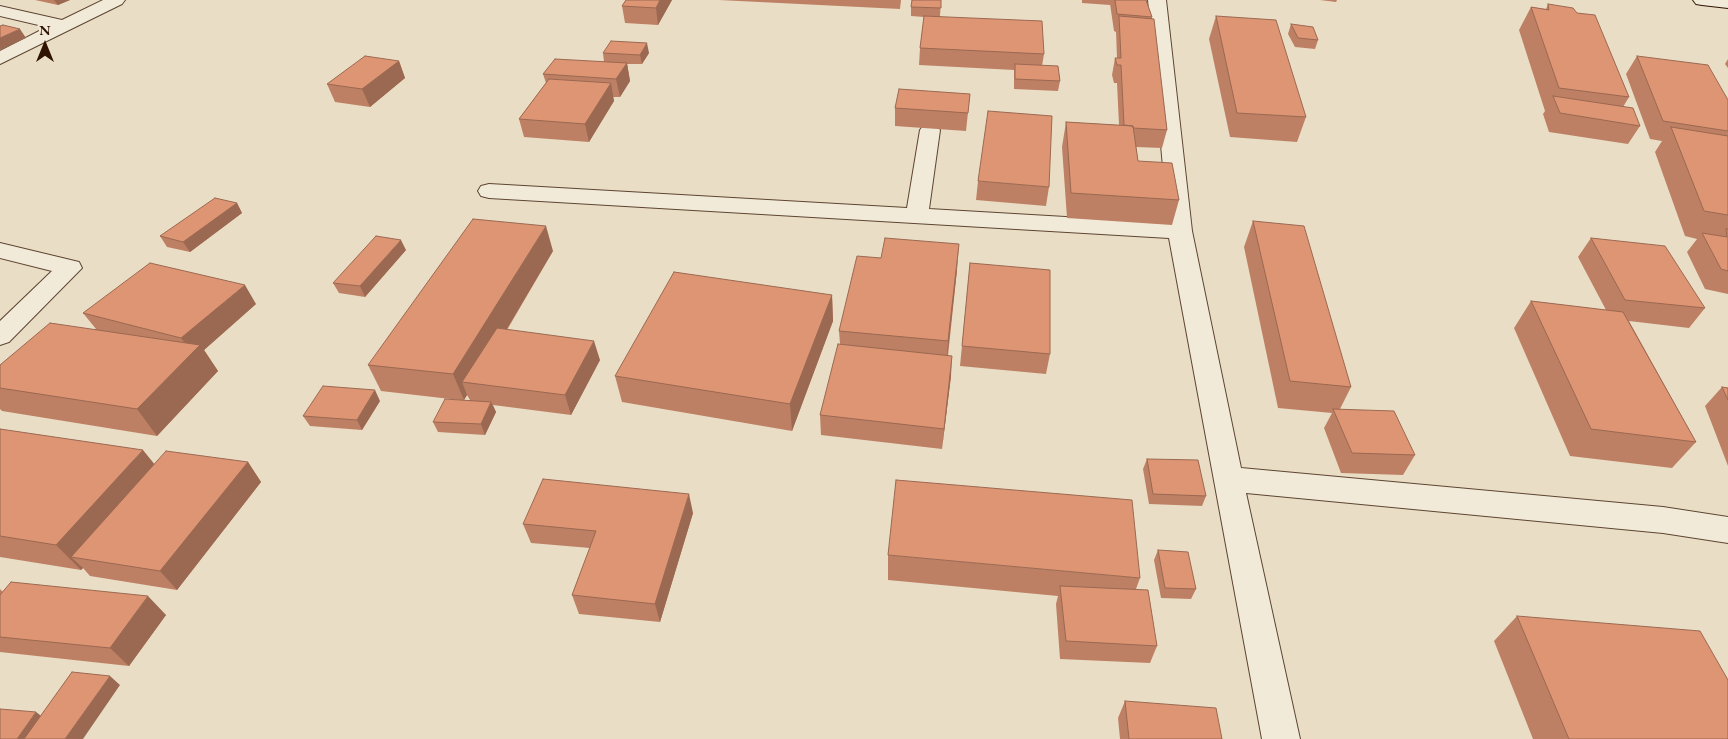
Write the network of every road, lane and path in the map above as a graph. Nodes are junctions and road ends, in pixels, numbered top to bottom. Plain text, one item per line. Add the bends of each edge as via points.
1 (116, 0) edge
2 (1157, 0) edge
3 (1702, 0) edge
4 (1728, 3) edge
5 (0, 11) edge
6 (64, 26) junction
7 (0, 58) edge
8 (930, 130) edge
9 (489, 191) dead end
10 (917, 216) junction
11 (1180, 230) junction
12 (0, 250) edge
13 (0, 336) edge
14 (1228, 479) junction
15 (1728, 530) edge
16 (1281, 739) edge

1 - 6 street
2 - 11 street
3 - 4 street
5 - 6 street
6 - 7 street
8 - 10 street
9 - 10 street
10 - 11 street
11 - 14 street
12 - 13 street via 70,268
14 - 15 street via 1663,520
14 - 16 street

